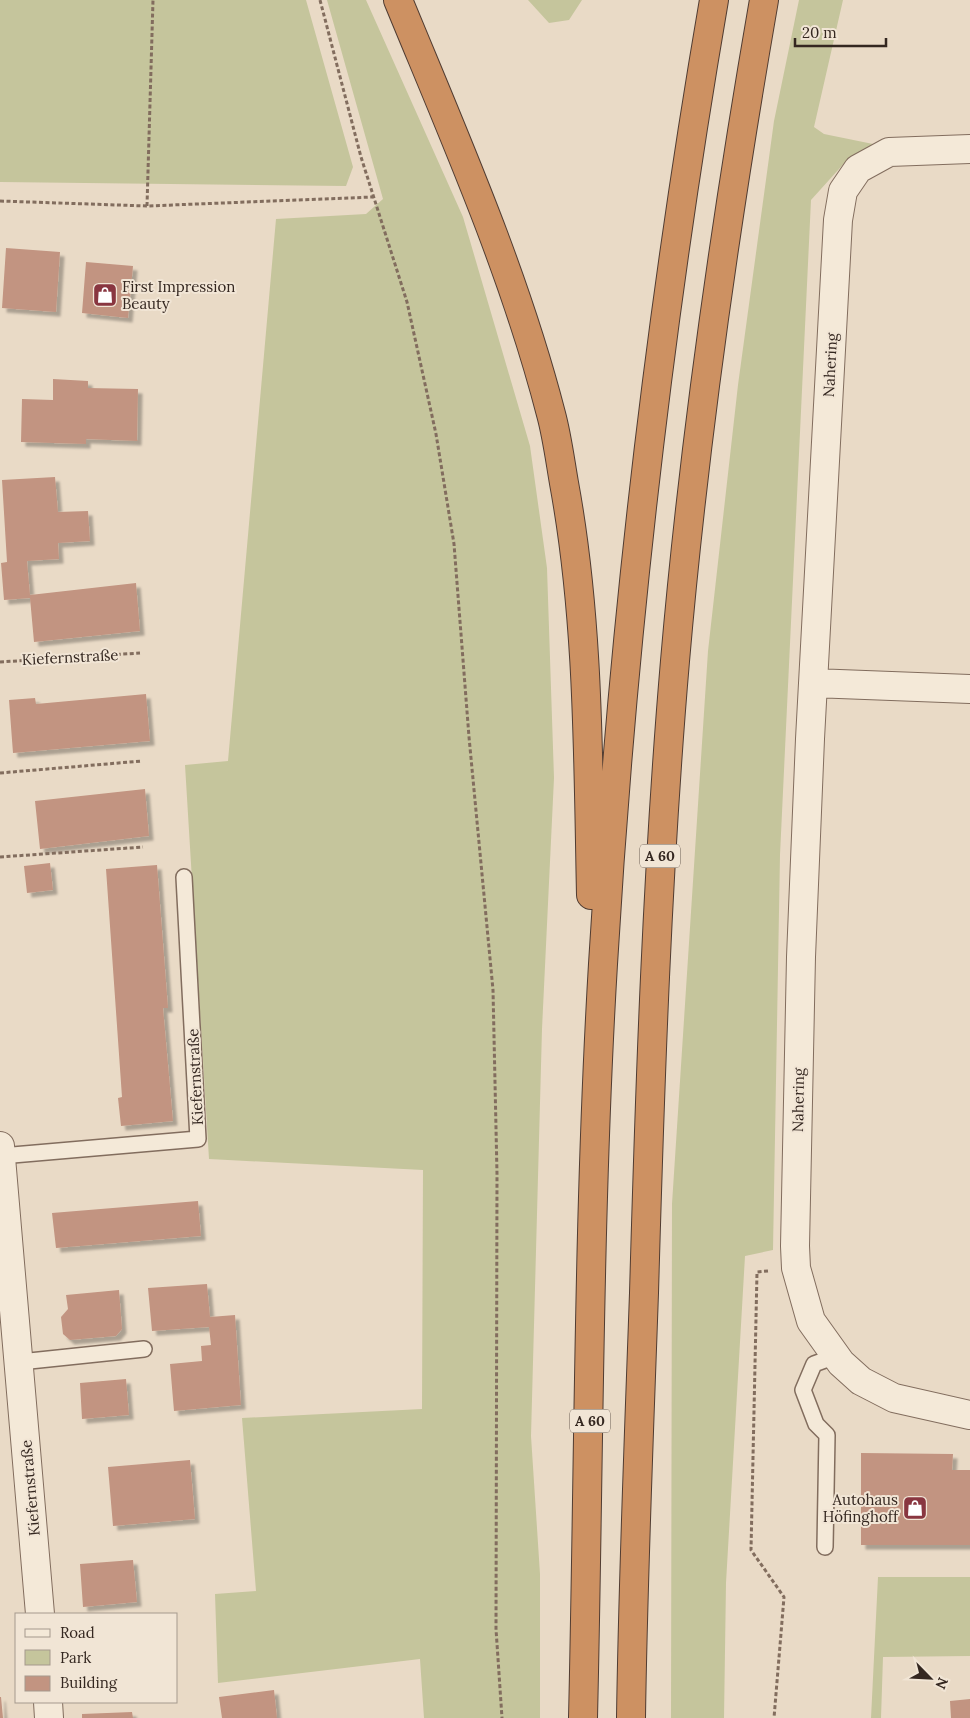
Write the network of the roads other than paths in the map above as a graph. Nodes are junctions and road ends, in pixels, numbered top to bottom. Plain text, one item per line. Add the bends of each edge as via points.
1 (398, 0) edge
2 (714, 0) edge
3 (764, 0) edge
4 (970, 150) edge
5 (813, 683) junction
6 (970, 689) edge
7 (184, 877) dead end
8 (596, 1124) junction
9 (0, 1151) edge
10 (144, 1349) dead end
11 (836, 1356) junction
12 (20, 1362) junction
13 (970, 1415) edge
14 (825, 1547) dead end
15 (40, 1613) edge
16 (48, 1703) edge
17 (49, 1718) edge
18 (583, 1718) edge
19 (631, 1718) edge

1 - 8 highway via 485,210 552,416 582,613
2 - 8 highway, A 60 via 668,287 639,522 613,811
3 - 19 highway, A 60 via 738,152 692,488 664,794 653,1001
4 - 5 street, Nahering via 889,152 858,169 843,191 838,220
5 - 6 street
5 - 11 street, Nahering via 801,966 796,1268 811,1321
7 - 9 lane, Kiefernstraße via 198,1139
8 - 18 highway, A 60
9 - 12 street, Kiefernstraße
10 - 12 lane
11 - 13 street, Nahering via 861,1381 894,1398
11 - 14 lane via 814,1364 803,1390 816,1424 827,1435
12 - 15 street, Kiefernstraße
16 - 17 street

